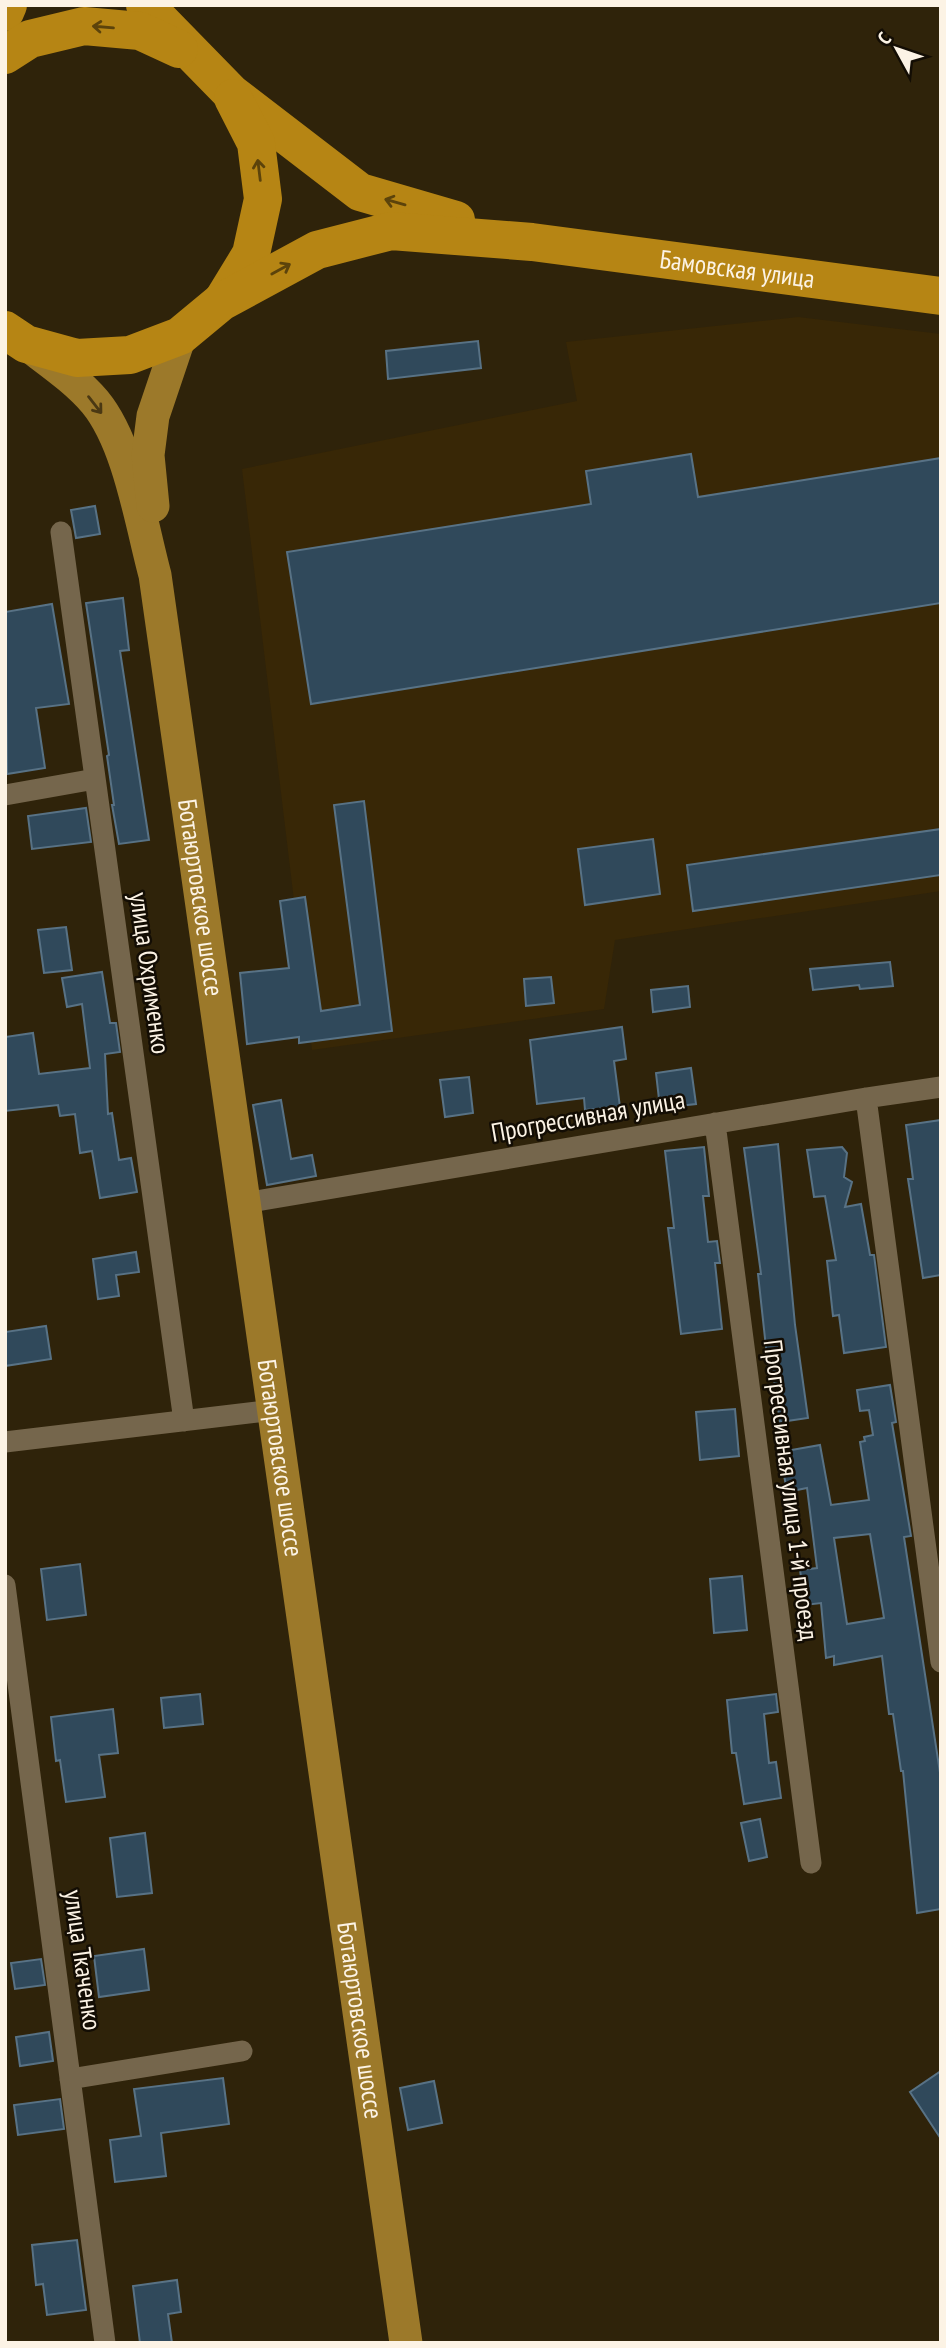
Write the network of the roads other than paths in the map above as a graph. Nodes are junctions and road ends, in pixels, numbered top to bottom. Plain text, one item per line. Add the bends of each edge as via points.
1 (8, 5) edge
2 (145, 5) edge
3 (5, 12) edge
4 (191, 54) junction
5 (5, 55) edge
6 (231, 93) junction
7 (532, 242) junction
8 (941, 296) edge
9 (221, 302) junction
10 (180, 336) junction
11 (15, 337) edge
12 (61, 532) dead end
13 (155, 575) junction
14 (95, 779) junction
15 (5, 795) edge
16 (941, 1087) edge
17 (866, 1098) junction
18 (715, 1123) junction
19 (244, 1203) junction
20 (274, 1410) junction
21 (184, 1420) junction
22 (5, 1442) edge
23 (5, 1585) edge
24 (941, 1662) edge
25 (811, 1863) dead end
26 (242, 2051) dead end
27 (70, 2079) junction
28 (105, 2343) edge
29 (406, 2343) edge

1 - 3 highway
2 - 4 highway
4 -> 5 highway via 140,31 84,26 30,39
4 - 6 highway
7 -> 6 highway via 360,192
9 -> 6 highway via 251,254 262,199 256,143
7 - 8 highway, Бамовская улица
9 -> 7 highway via 317,250 391,231
9 - 10 highway
10 - 11 highway via 130,355 77,358
10 - 13 main road via 153,416 148,455
11 -> 13 main road via 68,376 95,403 118,440
12 - 14 street, улица Охрименко
13 - 19 main road, Ботаюртовское шоссе
14 - 15 street
14 - 21 street, улица Охрименко
16 - 17 street, Прогрессивная улица
17 - 18 street, Прогрессивная улица
17 - 24 street
18 - 19 street, Прогрессивная улица
18 - 25 street, Прогрессивная улица 1-й проезд
19 - 20 main road, Ботаюртовское шоссе
20 - 21 street
20 - 29 main road, Ботаюртовское шоссе
21 - 22 street
23 - 27 street, улица Ткаченко
26 - 27 street
27 - 28 street, улица Ткаченко

